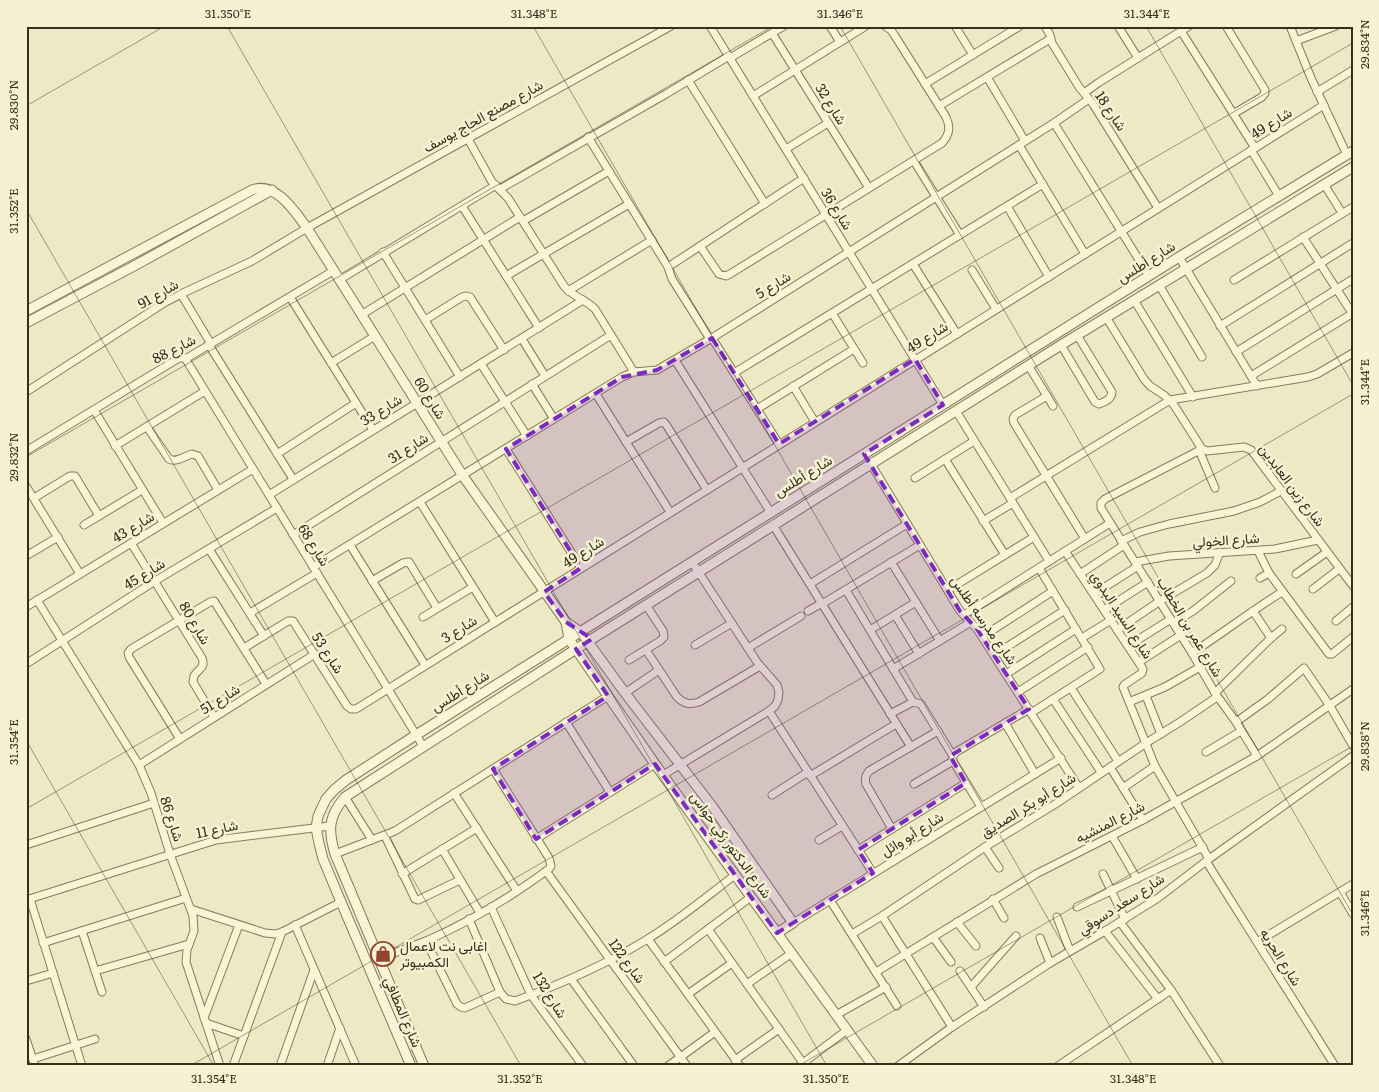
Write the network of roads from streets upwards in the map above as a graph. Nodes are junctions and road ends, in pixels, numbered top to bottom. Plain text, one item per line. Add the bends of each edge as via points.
1 (671, 26) edge
2 (710, 26) edge
3 (784, 26) edge
4 (830, 26) edge
5 (866, 26) edge
6 (885, 26) edge
7 (955, 26) edge
8 (1020, 26) edge
9 (1045, 26) edge
10 (1118, 26) edge
11 (1189, 26) edge
12 (1226, 26) edge
13 (1290, 26) edge
14 (1336, 26) edge
15 (1181, 31) junction
16 (772, 33) junction
17 (1050, 39) junction
18 (1296, 41) junction
19 (840, 42) junction
20 (973, 56) junction
21 (729, 57) junction
22 (1138, 58) junction
23 (795, 69) junction
24 (1353, 70) edge
25 (987, 77) junction
26 (688, 80) junction
27 (925, 84) junction
28 (1317, 92) junction
29 (753, 96) junction
30 (1086, 96) junction
31 (1324, 105) junction
32 (939, 106) junction
33 (1233, 114) junction
34 (828, 123) junction
35 (1054, 123) junction
36 (588, 137) junction
37 (468, 139) junction
38 (1022, 143) junction
39 (786, 149) junction
40 (1253, 149) junction
41 (1350, 153) edge
42 (914, 161) junction
43 (1353, 167) edge
44 (609, 171) junction
45 (804, 178) junction
46 (1043, 184) junction
47 (1324, 184) junction
48 (498, 187) junction
49 (869, 188) junction
50 (272, 190) junction
51 (1280, 196) junction
52 (936, 197) junction
53 (630, 204) junction
54 (765, 204) junction
55 (462, 206) junction
56 (1007, 206) junction
57 (1353, 206) edge
58 (1158, 208) junction
59 (1342, 213) junction
60 (826, 214) junction
61 (521, 219) junction
62 (307, 228) junction
63 (1121, 231) junction
64 (960, 235) junction
65 (1303, 237) junction
66 (483, 239) junction
67 (652, 240) junction
68 (1353, 243) edge
69 (700, 246) junction
70 (383, 252) junction
71 (849, 252) junction
72 (544, 254) junction
73 (1085, 254) junction
74 (1180, 258) junction
75 (913, 264) junction
76 (1320, 264) junction
77 (668, 267) junction
78 (1186, 268) junction
79 (972, 270) dead end
80 (333, 271) junction
81 (506, 276) junction
82 (1048, 276) junction
83 (1149, 276) junction
84 (1353, 278) edge
85 (339, 280) junction
86 (1234, 280) dead end
87 (1158, 285) junction
88 (405, 288) junction
89 (872, 289) junction
90 (1336, 289) junction
91 (568, 291) junction
92 (181, 294) junction
93 (290, 297) junction
94 (583, 300) junction
95 (1134, 300) junction
96 (996, 309) junction
97 (29, 310) edge
98 (832, 313) junction
99 (1352, 313) edge
100 (361, 315) junction
101 (1106, 317) junction
102 (425, 320) junction
103 (30, 321) edge
104 (1220, 326) junction
105 (539, 328) junction
106 (957, 334) junction
107 (612, 335) junction
108 (1077, 335) junction
109 (375, 336) junction
110 (522, 339) junction
111 (711, 339) junction
112 (210, 344) junction
113 (1061, 345) junction
114 (854, 348) junction
115 (504, 350) junction
116 (1236, 352) junction
117 (1353, 354) edge
118 (1202, 357) dead end
119 (184, 358) junction
120 (915, 359) junction
121 (675, 360) junction
122 (331, 363) junction
123 (863, 363) dead end
124 (481, 364) junction
125 (1028, 365) junction
126 (634, 372) junction
127 (734, 373) junction
128 (545, 376) junction
129 (1251, 376) junction
130 (460, 377) junction
131 (532, 384) junction
132 (793, 386) junction
133 (1257, 386) junction
134 (26, 392) edge
135 (205, 392) junction
136 (596, 394) junction
137 (1047, 396) junction
138 (1193, 397) junction
139 (1170, 400) junction
140 (505, 402) junction
141 (356, 403) junction
142 (417, 403) junction
143 (943, 404) junction
144 (1053, 406) dead end
145 (757, 409) junction
146 (94, 410) junction
147 (956, 411) junction
148 (554, 419) junction
149 (815, 422) junction
150 (148, 427) junction
151 (373, 430) junction
152 (527, 436) junction
153 (974, 440) junction
154 (441, 442) junction
155 (626, 442) junction
156 (779, 444) junction
157 (115, 446) junction
158 (506, 449) junction
159 (1200, 450) junction
160 (26, 451) edge
161 (277, 454) junction
162 (945, 459) junction
163 (871, 464) junction
164 (742, 467) junction
165 (252, 469) junction
166 (463, 476) junction
167 (1047, 477) junction
168 (915, 478) dead end
169 (293, 479) junction
170 (26, 486) edge
171 (1215, 488) dead end
172 (142, 490) junction
173 (218, 490) junction
174 (707, 490) junction
175 (1280, 491) junction
176 (269, 495) junction
177 (34, 498) junction
178 (1012, 501) junction
179 (420, 502) junction
180 (786, 504) junction
181 (277, 508) junction
182 (670, 512) junction
183 (770, 512) junction
184 (792, 514) junction
185 (99, 516) junction
186 (984, 521) junction
187 (1110, 523) junction
188 (163, 524) junction
189 (907, 524) junction
190 (84, 525) dead end
191 (774, 525) junction
192 (293, 534) junction
193 (58, 537) junction
194 (1034, 537) junction
195 (1085, 539) junction
196 (1318, 540) junction
197 (131, 543) junction
198 (1123, 543) junction
199 (350, 545) junction
200 (920, 545) junction
201 (209, 549) junction
202 (1065, 551) junction
203 (1258, 551) junction
204 (1220, 552) junction
205 (1327, 552) junction
206 (1005, 555) junction
207 (26, 556) edge
208 (1049, 561) junction
209 (692, 562) junction
210 (891, 562) junction
211 (1137, 564) junction
212 (581, 568) junction
213 (1039, 568) junction
214 (1339, 568) junction
215 (315, 570) junction
216 (699, 572) junction
217 (1269, 573) junction
218 (80, 574) junction
219 (1080, 574) junction
220 (1296, 574) dead end
221 (1260, 578) dead end
222 (155, 581) junction
223 (372, 581) junction
224 (1231, 581) dead end
225 (1148, 582) junction
226 (810, 584) junction
227 (1353, 586) edge
228 (473, 587) junction
229 (1313, 589) dead end
230 (846, 590) junction
231 (948, 590) junction
232 (1053, 591) junction
233 (544, 592) junction
234 (1282, 592) junction
235 (1094, 594) junction
236 (38, 600) junction
237 (1160, 601) junction
238 (916, 602) junction
239 (822, 604) junction
240 (646, 605) junction
241 (26, 607) edge
242 (1353, 607) edge
243 (437, 608) junction
244 (1065, 610) junction
245 (1104, 610) junction
246 (1253, 610) junction
247 (808, 611) dead end
248 (250, 614) junction
249 (895, 615) junction
250 (964, 615) junction
251 (801, 616) dead end
252 (422, 617) dead end
253 (178, 620) junction
254 (1111, 620) junction
255 (1172, 621) junction
256 (1336, 621) dead end
257 (495, 622) junction
258 (566, 622) junction
259 (972, 622) junction
260 (732, 623) junction
261 (1076, 629) junction
262 (1282, 629) dead end
263 (870, 630) junction
264 (1117, 630) junction
265 (580, 632) junction
266 (1181, 635) junction
267 (264, 636) junction
268 (982, 636) junction
269 (1353, 637) edge
270 (1082, 638) junction
271 (1271, 638) junction
272 (569, 639) junction
273 (63, 641) junction
274 (940, 641) junction
275 (588, 642) junction
276 (695, 646) dead end
277 (1128, 646) junction
278 (1088, 647) junction
279 (244, 648) junction
280 (748, 648) junction
281 (576, 649) junction
282 (646, 650) junction
283 (1192, 653) junction
284 (314, 654) junction
285 (919, 654) junction
286 (994, 656) junction
287 (629, 660) dead end
288 (1139, 662) junction
289 (26, 664) edge
290 (426, 665) junction
291 (760, 666) junction
292 (1200, 667) junction
293 (894, 669) junction
294 (659, 670) junction
295 (1006, 674) junction
296 (266, 684) junction
297 (1071, 688) junction
298 (388, 689) junction
299 (1353, 689) edge
300 (1018, 692) junction
301 (625, 693) junction
302 (1216, 695) junction
303 (608, 696) junction
304 (1146, 696) junction
305 (1053, 699) junction
306 (913, 702) junction
307 (1129, 702) junction
308 (1330, 706) junction
309 (769, 711) junction
310 (1030, 711) junction
311 (890, 714) junction
312 (214, 717) junction
313 (566, 722) junction
314 (1236, 722) junction
315 (1005, 723) junction
316 (896, 724) junction
317 (1241, 730) junction
318 (938, 731) junction
319 (1161, 734) junction
320 (416, 735) junction
321 (180, 739) junction
322 (1146, 743) junction
323 (423, 746) junction
324 (1353, 746) edge
325 (911, 747) junction
326 (1206, 752) dead end
327 (1257, 756) junction
328 (1353, 756) edge
329 (953, 758) junction
330 (1061, 758) junction
331 (1118, 761) junction
332 (655, 764) junction
333 (680, 764) junction
334 (139, 765) junction
335 (1156, 766) junction
336 (1110, 767) junction
337 (493, 769) junction
338 (1101, 772) junction
339 (809, 774) junction
340 (1035, 774) junction
341 (664, 775) junction
342 (966, 783) junction
343 (914, 784) dead end
344 (1079, 788) junction
345 (1123, 788) junction
346 (610, 792) junction
347 (454, 793) junction
348 (772, 795) dead end
349 (345, 797) junction
350 (1176, 802) junction
351 (154, 803) junction
352 (981, 807) junction
353 (1143, 820) junction
354 (330, 826) junction
355 (842, 826) junction
356 (316, 828) junction
357 (477, 828) junction
358 (892, 828) junction
359 (384, 836) junction
360 (1112, 836) junction
361 (536, 838) junction
362 (372, 840) junction
363 (819, 840) dead end
364 (26, 845) edge
365 (985, 847) junction
366 (1203, 847) junction
367 (442, 849) junction
368 (858, 850) junction
369 (170, 854) junction
370 (335, 854) junction
371 (323, 859) joint
372 (1207, 860) junction
373 (998, 868) dead end
374 (546, 871) junction
375 (402, 874) junction
376 (873, 874) junction
377 (1103, 874) dead end
378 (735, 875) junction
379 (1137, 879) junction
380 (460, 880) junction
381 (1353, 884) edge
382 (518, 891) junction
383 (1112, 892) junction
384 (1340, 892) junction
385 (751, 897) junction
386 (186, 898) junction
387 (28, 899) edge
388 (993, 899) junction
389 (830, 900) junction
390 (341, 902) junction
391 (491, 907) junction
392 (1077, 907) dead end
393 (191, 909) junction
394 (480, 913) junction
395 (1353, 914) edge
396 (882, 916) junction
397 (1056, 917) dead end
398 (1004, 918) dead end
399 (469, 919) junction
400 (1123, 921) junction
401 (957, 922) junction
402 (793, 923) junction
403 (239, 925) junction
404 (295, 925) junction
405 (708, 929) junction
406 (82, 931) junction
407 (1106, 931) junction
408 (282, 932) junction
409 (777, 933) junction
410 (852, 934) junction
411 (1016, 936) dead end
412 (933, 937) junction
413 (1040, 938) dead end
414 (648, 939) junction
415 (426, 941) junction
416 (1257, 942) junction
417 (43, 943) junction
418 (189, 944) junction
419 (976, 946) dead end
420 (1070, 951) junction
421 (792, 953) junction
422 (906, 954) junction
423 (379, 959) junction
424 (611, 960) junction
425 (664, 962) junction
426 (951, 962) dead end
427 (732, 963) junction
428 (1050, 963) junction
429 (314, 970) junction
430 (960, 971) dead end
431 (95, 972) junction
432 (876, 972) junction
433 (53, 973) junction
434 (571, 979) junction
435 (26, 981) edge
436 (747, 984) junction
437 (886, 987) junction
438 (971, 987) junction
439 (1171, 990) junction
440 (102, 992) dead end
441 (500, 992) junction
442 (688, 994) junction
443 (531, 995) junction
444 (1158, 999) junction
445 (897, 1006) dead end
446 (984, 1007) junction
447 (836, 1015) junction
448 (205, 1021) junction
449 (952, 1027) junction
450 (340, 1028) junction
451 (779, 1028) junction
452 (847, 1030) junction
453 (715, 1032) junction
454 (244, 1036) junction
455 (26, 1039) edge
456 (95, 1039) dead end
457 (75, 1045) junction
458 (681, 1057) junction
459 (34, 1062) edge
460 (738, 1063) edge
461 (801, 1064) edge
462 (1331, 1065) edge
463 (82, 1066) edge
464 (220, 1066) edge
465 (233, 1066) edge
466 (280, 1066) edge
467 (326, 1066) edge
468 (356, 1066) edge
469 (411, 1066) edge
470 (424, 1066) edge
471 (583, 1066) edge
472 (634, 1066) edge
473 (668, 1066) edge
474 (687, 1066) edge
475 (872, 1066) edge
476 (898, 1066) edge
477 (1058, 1066) edge
478 (1220, 1066) edge

1 - 37 street, شارع مصنع الحاج يوسف
2 - 21 street, شارع 36
3 - 16 street
4 - 19 street
5 - 19 street
6 - 27 street via 895,36
7 - 20 street
8 - 20 street
9 - 17 street, شارع 18
10 - 22 street
11 - 15 street, شارع 5
12 - 33 street via 1265,93
13 - 18 street
14 - 18 street
15 - 22 street, شارع 5
15 - 33 street
16 - 21 street
16 - 23 street, شارع 32
17 - 25 street
17 - 30 street, شارع 18
18 - 28 street
19 - 23 street
20 - 27 street
21 - 26 street
21 - 29 street, شارع 36
22 - 30 street, شارع 5
23 - 29 street
23 - 34 street, شارع 32
24 - 28 street
25 - 32 street
25 - 38 street
26 - 36 street
26 - 54 street
27 - 32 street
28 - 31 street
29 - 39 street, شارع 36
30 - 35 street, شارع 5
30 - 58 street, شارع 18
31 - 40 street, شارع 49
31 - 41 street
32 - 42 street via 949,124 947,138
33 - 40 street
34 - 39 street
34 - 49 street, شارع 32
35 - 38 street, شارع 5
35 - 63 street
36 - 44 street
36 - 48 street
37 - 48 street
37 - 62 street, شارع مصنع الحاج يوسف
38 - 46 street
38 - 52 street, شارع 5
39 - 45 street, شارع 36
40 - 51 street
40 - 58 street, شارع 49
41 - 51 street, شارع أطلس
42 - 49 street
42 - 52 street
43 - 47 street, شارع أطلس
44 - 53 street
44 - 61 street
45 - 54 street
45 - 60 street, شارع 36
46 - 56 street
46 - 73 street
47 - 59 street
47 - 78 street, شارع أطلس
48 - 55 street
48 - 61 street
49 - 60 street
50 - 62 street, شارع 60
50 - 97 street via 259,187 252,190
50 - 103 street
51 - 74 street, شارع أطلس
52 - 64 street
52 - 71 street, شارع 5
53 - 67 street
53 - 72 street
54 - 69 street
55 - 66 street
55 - 70 street
56 - 64 street
56 - 82 street
57 - 59 street
58 - 63 street, شارع 49
59 - 65 street
60 - 69 street via 726,276 716,271
60 - 71 street, شارع 36
61 - 66 street
61 - 72 street
62 - 80 street, شارع 60
62 - 92 street, شارع 91 via 252,261
63 - 73 street, شارع 49
63 - 83 street
64 - 75 street
65 - 76 street
65 - 86 street
66 - 81 street
66 - 88 street
67 - 77 street
67 - 91 street
68 - 76 street
69 - 77 street
70 - 85 street
70 - 88 street
71 - 89 street, شارع 36
71 - 111 street, شارع 5
72 - 81 street
72 - 91 street
73 - 82 street, شارع 49
74 - 78 street
74 - 83 street, شارع أطلس
75 - 89 street
75 - 106 street
76 - 90 street
76 - 104 street
77 - 111 street via 672,279
78 - 87 street, شارع أطلس
78 - 104 street
79 - 96 street
80 - 85 street, شارع 60
80 - 93 street, شارع 88
81 - 105 street
82 - 96 street, شارع 49
83 - 143 street, شارع أطلس
84 - 90 street
85 - 100 street, شارع 60
87 - 95 street, شارع أطلس
87 - 118 street
88 - 100 street
88 - 102 street
89 - 98 street
89 - 120 street, شارع 36
90 - 99 street
90 - 116 street
91 - 94 street
92 - 112 street
92 - 134 street, شارع 91
93 - 112 street, شارع 88
93 - 122 street
94 - 105 street, شارع 33
94 - 107 street via 595,309
95 - 101 street, شارع أطلس
95 - 138 street
96 - 106 street, شارع 49
97 - 103 street
98 - 114 street
98 - 127 street
99 - 129 street
100 - 109 street, شارع 60
101 - 108 street, شارع أطلس
101 - 139 street via 1144,379
102 - 115 street via 462,297 470,297
102 - 130 street
104 - 116 street
105 - 110 street, شارع 33
106 - 120 street, شارع 49
107 - 126 street
107 - 128 street, شارع 31
108 - 113 street, شارع أطلس
108 - 113 street via 1111,390 1109,399 1099,404 1095,402
109 - 122 street
109 - 142 street, شارع 60
110 - 115 street, شارع 33
110 - 128 street
111 - 121 street, شارع 5
111 - 127 street
112 - 119 street, شارع 88
112 - 161 street
113 - 125 street, شارع أطلس
114 - 123 street
114 - 132 street
115 - 124 street, شارع 33
116 - 129 street
117 - 133 street via 1317,374
119 - 135 street, شارع 68
119 - 146 street, شارع 88 via 179,358
120 - 143 street, شارع 36
120 - 149 street, شارع 49
121 - 126 street, شارع 5 via 657,370
121 - 164 street
122 - 141 street
124 - 130 street, شارع 33
124 - 140 street
125 - 137 street
125 - 147 street, شارع أطلس
126 - 136 street, شارع 5
127 - 145 street
128 - 131 street, شارع 31
129 - 133 street
130 - 142 street, شارع 33
131 - 140 street, شارع 31
131 - 148 street
132 - 145 street
132 - 149 street
133 - 138 street
135 - 150 street
135 - 165 street, شارع 68
136 - 148 street, شارع 5
136 - 155 street
137 - 144 street
137 - 167 street via 1018,413 1014,422
138 - 139 street
139 - 159 street
139 - 167 street
140 - 152 street
140 - 154 street, شارع 31
141 - 151 street
141 - 161 street
142 - 151 street, شارع 33
142 - 154 street, شارع 60
143 - 180 street, شارع أطلس
145 - 156 street
146 - 157 street
146 - 160 street, شارع 88
147 - 153 street
147 - 163 street, شارع أطلس
148 - 152 street, شارع 5
149 - 156 street, شارع 49
150 - 157 street
150 - 173 street via 172,460 192,454 198,456
151 - 169 street, شارع 33
152 - 158 street, شارع 5
153 - 162 street
153 - 178 street
154 - 166 street, شارع 60
154 - 192 street, شارع 31
155 - 174 street via 661,422 666,424
155 - 182 street
156 - 164 street, شارع 49
157 - 172 street
158 - 166 street, شارع 5
158 - 212 street
159 - 171 street
159 - 175 street, شارع زين العابدين via 1249,448
159 - 187 street, شارع عمر بن الخطاب via 1101,503
161 - 169 street
162 - 168 street
162 - 186 street
163 - 184 street, شارع أطلس
163 - 189 street, شارع مدرسه أطلس
164 - 174 street, شارع 49
164 - 183 street
165 - 173 street, شارع 43
165 - 176 street, شارع 68
166 - 179 street, شارع 5
166 - 233 street, شارع 60
167 - 178 street
167 - 195 street
169 - 176 street, شارع 33
170 - 177 street
172 - 185 street
172 - 188 street
173 - 188 street, شارع 43
174 - 182 street, شارع 49
175 - 196 street, شارع زين العابدين
175 - 198 street via 1234,511 1140,532
176 - 181 street, شارع 68
177 - 185 street via 75,476
177 - 193 street
178 - 186 street
178 - 194 street
179 - 199 street, شارع 5
179 - 228 street
180 - 183 street, شارع أطلس
180 - 184 street
181 - 192 street, شارع 68
181 - 201 street, شارع 45
182 - 212 street, شارع 49
183 - 209 street, شارع أطلس
184 - 191 street, شارع أطلس
185 - 190 street
186 - 206 street
187 - 195 street
187 - 198 street, شارع عمر بن الخطاب
188 - 197 street, شارع 43
189 - 200 street, شارع مدرسه أطلس
189 - 226 street
191 - 216 street, شارع أطلس
191 - 226 street
192 - 215 street, شارع 68
193 - 207 street
193 - 218 street
194 - 206 street
194 - 208 street
195 - 202 street
196 - 203 street, شارع الخولي
196 - 205 street, شارع زين العابدين
197 - 218 street, شارع 43
197 - 222 street, شارع 80
198 - 211 street, شارع عمر بن الخطاب
198 - 219 street
199 - 215 street, شارع 5
199 - 223 street
200 - 210 street
200 - 231 street, شارع مدرسه أطلس
201 - 222 street, شارع 45
201 - 248 street
202 - 208 street
202 - 219 street, شارع السيد البدوي
203 - 204 street, شارع الخولي
203 - 217 street
204 - 211 street, شارع الخولي via 1169,556
204 - 237 street via 1212,568
205 - 214 street, شارع زين العابدين
205 - 220 street
206 - 231 street
208 - 213 street
209 - 216 street
209 - 265 street, شارع أطلس
210 - 230 street
210 - 238 street
211 - 225 street, شارع عمر بن الخطاب
211 - 235 street
212 - 233 street, شارع 49
213 - 232 street
213 - 250 street
214 - 227 street, شارع زين العابدين
214 - 229 street
215 - 248 street, شارع 5
215 - 298 street, شارع 68
216 - 240 street, شارع أطلس
216 - 260 street
217 - 221 street
217 - 234 street
218 - 236 street, شارع 43
219 - 235 street, شارع السيد البدوي
222 - 253 street, شارع 80
222 - 273 street, شارع 45
223 - 243 street via 407,562
223 - 290 street
224 - 255 street via 1193,611
225 - 237 street, شارع عمر بن الخطاب
225 - 245 street
226 - 239 street
228 - 243 street
228 - 257 street
230 - 239 street
230 - 263 street
231 - 250 street, شارع مدرسه أطلس
232 - 244 street
232 - 268 street
233 - 257 street, شارع 3
233 - 258 street, شارع 60
234 - 246 street
234 - 269 street via 1329,654
235 - 245 street, شارع السيد البدوي
236 - 241 street, شارع 43
236 - 273 street, شارع 86
237 - 255 street, شارع عمر بن الخطاب
237 - 264 street
238 - 249 street
238 - 274 street
239 - 247 street
239 - 311 street
240 - 275 street, شارع أطلس
240 - 282 street via 664,634 660,641
242 - 256 street
243 - 252 street
244 - 261 street
244 - 286 street
245 - 254 street, شارع السيد البدوي
246 - 271 street
246 - 283 street
248 - 267 street
249 - 263 street
249 - 285 street
250 - 259 street, شارع مدرسه أطلس
251 - 280 street
253 - 279 street via 214,601
253 - 312 street, شارع 80 via 203,661 203,667 193,682
253 - 321 street via 131,649 128,655
254 - 264 street, شارع السيد البدوي
254 - 270 street
255 - 266 street, شارع عمر بن الخطاب
255 - 277 street
257 - 290 street, شارع 3
258 - 265 street, شارع 60
258 - 272 street, شارع 60
259 - 268 street, شارع مدرسه أطلس
259 - 274 street
260 - 276 street
260 - 280 street
261 - 270 street
261 - 295 street
262 - 271 street, شارع أبو بكر الصديق
263 - 293 street
264 - 277 street, شارع السيد البدوي
265 - 272 street, شارع أطلس
265 - 275 street, شارع الدكتور زكي حواس
266 - 283 street, شارع عمر بن الخطاب
266 - 288 street
267 - 279 street, شارع 53
267 - 284 street, شارع 53 via 292,620
268 - 286 street, شارع مدرسه أطلس
270 - 278 street
271 - 302 street, شارع أبو بكر الصديق
272 - 281 street, شارع الدكتور زكي حواس
272 - 320 street, شارع أطلس
273 - 289 street, شارع 45
273 - 334 street, شارع 86
274 - 285 street
275 - 281 street, شارع أطلس
275 - 301 street, شارع الدكتور زكي حواس
277 - 288 street, شارع السيد البدوي
278 - 297 street via 1100,669
278 - 300 street
279 - 296 street
280 - 291 street
281 - 303 street, شارع الدكتور زكي حواس
281 - 323 street, شارع أطلس
282 - 287 street
282 - 294 street
283 - 292 street, شارع عمر بن الخطاب
284 - 296 street, شارع 51
284 - 298 street, شارع 53 via 351,709
285 - 293 street
286 - 295 street, شارع مدرسه أطلس
288 - 307 street, شارع السيد البدوي via 1142,673 1123,686
290 - 298 street, شارع 3
291 - 294 street via 694,704 681,702
291 - 309 street via 777,685 779,692 775,706
292 - 302 street, شارع عمر بن الخطاب
292 - 304 street
293 - 306 street
294 - 301 street
295 - 300 street, شارع مدرسه أطلس
296 - 312 street, شارع 51
297 - 305 street
297 - 331 street
298 - 320 street, شارع 68
299 - 308 street, شارع المنشيه
300 - 310 street, شارع مدرسه أطلس
301 - 333 street, شارع الدكتور زكي حواس
302 - 314 street, شارع عمر بن الخطاب
302 - 319 street, شارع أبو بكر الصديق
303 - 313 street
303 - 332 street, شارع الدكتور زكي حواس
304 - 307 street
304 - 319 street
305 - 310 street
305 - 338 street
306 - 311 street
306 - 318 street via 921,704
307 - 322 street, شارع السيد البدوي
308 - 314 street via 1303,668
308 - 324 street
308 - 327 street, شارع المنشيه
309 - 333 street
309 - 339 street
310 - 315 street
310 - 330 street, شارع مدرسه أطلس
311 - 316 street
312 - 321 street, شارع 51
313 - 337 street
313 - 346 street
314 - 317 street, شارع عمر بن الخطاب
315 - 329 street via 956,752
315 - 340 street
316 - 325 street
316 - 339 street
317 - 326 street
317 - 327 street, شارع عمر بن الخطاب
318 - 325 street
318 - 329 street
319 - 322 street, شارع أبو بكر الصديق
320 - 323 street, شارع 68
320 - 356 street, شارع أطلس via 334,790 320,810
321 - 334 street, شارع 51
322 - 331 street, شارع أبو بكر الصديق
322 - 335 street, شارع الحريه
323 - 349 street, شارع أطلس
325 - 358 street via 866,775 866,784
327 - 350 street, شارع المنشيه
328 - 372 street, شارع سعد دسوقي
329 - 342 street
329 - 343 street
330 - 340 street, شارع أبو وائل
330 - 344 street, شارع مدرسه أطلس
331 - 336 street, شارع أبو بكر الصديق
332 - 341 street, شارع الدكتور زكي حواس
332 - 346 street
333 - 341 street
333 - 402 street, شارع الدكتور زكي حواس
334 - 351 street, شارع 86
335 - 345 street
335 - 350 street, شارع الحريه
336 - 338 street, شارع أبو بكر الصديق
336 - 345 street
337 - 347 street
337 - 361 street
338 - 344 street, شارع أبو بكر الصديق
339 - 348 street
339 - 355 street
340 - 352 street, شارع أبو وائل
341 - 378 street, شارع الدكتور زكي حواس
342 - 352 street
342 - 358 street
344 - 365 street, شارع أبو بكر الصديق
345 - 353 street
346 - 361 street
347 - 357 street
347 - 359 street
349 - 354 street, شارع أطلس via 338,805
349 - 362 street
350 - 353 street, شارع المنشيه
350 - 366 street, شارع الحريه
351 - 364 street
351 - 369 street, شارع 86
352 - 376 street, شارع أبو وائل
353 - 360 street, شارع المنشيه
354 - 356 street, شارع 11
354 - 370 street
355 - 363 street
355 - 368 street
356 - 369 street, شارع 11 via 222,838
356 - 371 street, شارع أطلس
357 - 367 street
357 - 382 street
358 - 368 street
359 - 362 street
359 - 375 street
360 - 379 street
360 - 388 street, شارع المنشيه
361 - 374 street via 550,862 551,866
362 - 370 street
365 - 373 street
365 - 396 street, شارع أبو بكر الصديق
366 - 372 street, شارع الحريه
366 - 379 street
367 - 375 street
367 - 380 street
368 - 376 street
369 - 386 street, شارع 86
369 - 387 street, شارع 11
370 - 423 street, شارع المطافي
371 - 390 street, شارع المطافي
372 - 400 street, شارع سعد دسوقي
372 - 416 street, شارع الحريه
374 - 382 street
374 - 424 street, شارع 122
375 - 380 street via 416,900
376 - 389 street, شارع أبو وائل
377 - 383 street
378 - 385 street, شارع الدكتور زكي حواس
378 - 414 street
379 - 383 street
380 - 394 street
381 - 384 street
382 - 391 street
383 - 392 street
383 - 400 street
384 - 395 street
384 - 416 street
385 - 405 street
385 - 409 street, شارع الدكتور زكي حواس
386 - 393 street, شارع 86
386 - 406 street
387 - 417 street
388 - 398 street
388 - 401 street, شارع المنشيه
389 - 402 street, شارع أبو وائل
389 - 410 street
390 - 404 street
390 - 469 street, شارع المطافي
391 - 394 street
391 - 443 street, شارع 132
393 - 403 street
393 - 418 street, شارع 86 via 194,923
394 - 399 street
396 - 410 street, شارع أبو بكر الصديق
396 - 422 street
397 - 420 street
399 - 415 street
399 - 441 street
400 - 407 street, شارع سعد دسوقي
400 - 439 street
401 - 412 street, شارع المنشيه
401 - 419 street
402 - 409 street, شارع أبو وائل
403 - 408 street via 270,934
403 - 448 street
404 - 408 street
404 - 429 street
405 - 425 street
405 - 427 street
406 - 417 street
406 - 431 street
407 - 420 street, شارع سعد دسوقي
407 - 444 street
408 - 454 street
409 - 421 street, شارع الدكتور زكي حواس
410 - 432 street
411 - 438 street
412 - 422 street, شارع المنشيه
412 - 426 street
413 - 428 street
414 - 424 street
414 - 425 street
415 - 423 street
415 - 441 street via 460,1007 465,1008
416 - 462 street, شارع الحريه
417 - 433 street
418 - 431 street
418 - 448 street, شارع 86 via 186,962
420 - 428 street, شارع سعد دسوقي
421 - 436 street
421 - 447 street, شارع الدكتور زكي حواس
422 - 432 street, شارع المنشيه
422 - 449 street
423 - 470 street, شارع المطافي
424 - 434 street
424 - 458 street, شارع 122
425 - 442 street
427 - 436 street
427 - 442 street
428 - 446 street, شارع سعد دسوقي
429 - 450 street
429 - 466 street
430 - 438 street
431 - 440 street
432 - 437 street
433 - 435 street
433 - 457 street
434 - 443 street
434 - 472 street
436 - 451 street
437 - 445 street
437 - 447 street
438 - 446 street
439 - 444 street
439 - 478 street
441 - 443 street via 511,1001
442 - 453 street
443 - 471 street, شارع 132
444 - 477 street
446 - 449 street, شارع سعد دسوقي
447 - 452 street, شارع الدكتور زكي حواس
448 - 454 street
448 - 464 street, شارع 86
449 - 476 street, شارع سعد دسوقي
450 - 467 street
450 - 468 street
451 - 460 street
451 - 461 street
452 - 461 street
452 - 475 street, شارع الدكتور زكي حواس
453 - 458 street
453 - 460 street
454 - 465 street
455 - 459 street
456 - 457 street
457 - 459 street
457 - 463 street
458 - 473 street
458 - 474 street, شارع 122

